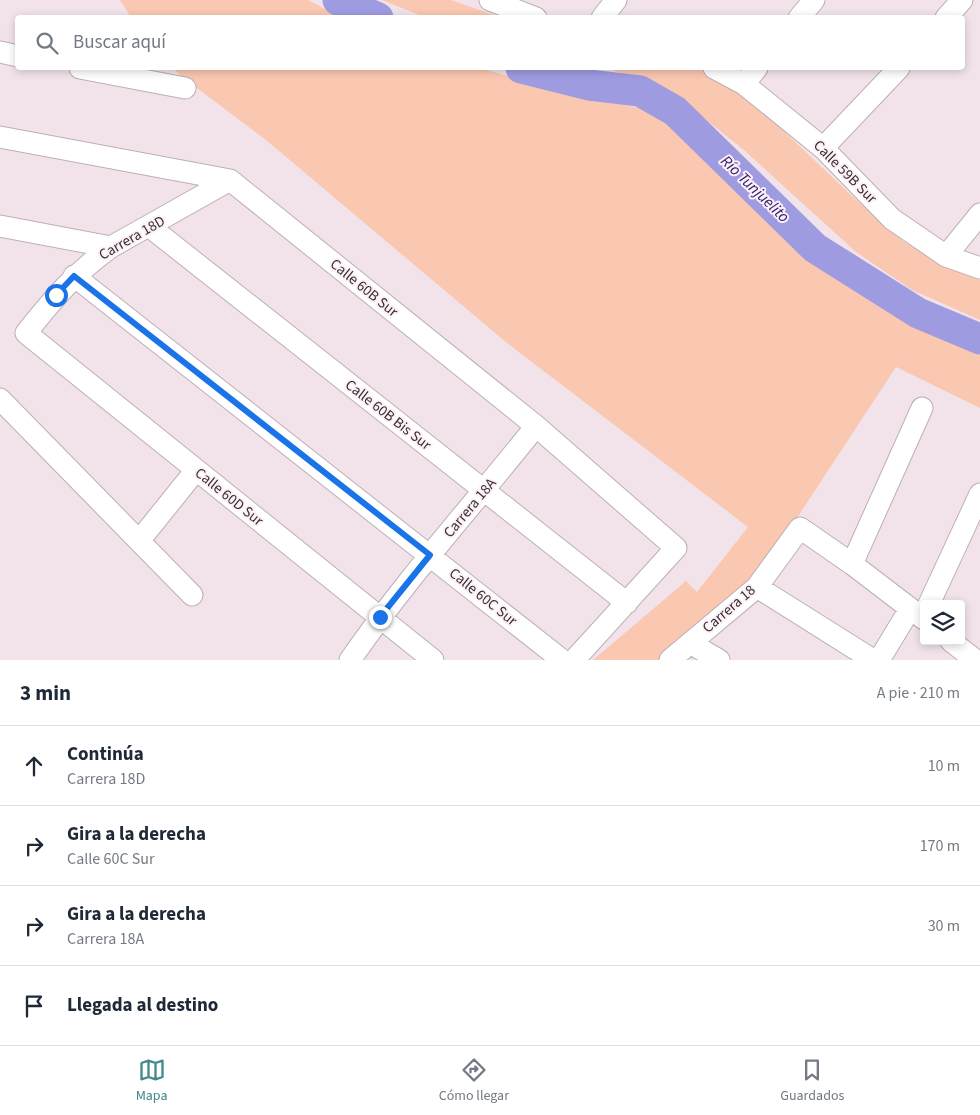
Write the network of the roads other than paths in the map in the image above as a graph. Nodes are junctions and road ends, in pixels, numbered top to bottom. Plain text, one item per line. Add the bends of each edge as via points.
1 (490, 0) edge
2 (616, 0) edge
3 (814, 0) edge
4 (962, 0) edge
5 (528, 15) edge
6 (604, 15) edge
7 (802, 15) edge
8 (949, 15) edge
9 (0, 52) edge
10 (15, 55) edge
11 (90, 70) edge
12 (723, 70) edge
13 (896, 70) edge
14 (750, 76) edge
15 (185, 88) dead end
16 (0, 137) edge
17 (823, 148) junction
18 (230, 180) junction
19 (980, 214) edge
20 (0, 226) edge
21 (150, 227) junction
22 (110, 247) junction
23 (946, 256) junction
24 (980, 268) edge
25 (74, 276) junction
26 (26, 333) joint
27 (0, 399) edge
28 (922, 408) dead end
29 (536, 426) junction
30 (196, 470) junction
31 (485, 491) junction
32 (980, 494) edge
33 (139, 541) junction
34 (430, 555) junction
35 (852, 564) junction
36 (757, 587) junction
37 (192, 595) dead end
38 (928, 600) edge
39 (627, 603) junction
40 (920, 612) edge
41 (920, 615) edge
42 (380, 617) junction
43 (690, 643) junction
44 (956, 645) edge
45 (350, 660) edge
46 (433, 660) edge
47 (562, 660) edge
48 (574, 660) edge
49 (670, 660) edge
50 (719, 660) edge
51 (873, 660) edge
52 (879, 660) edge
53 (975, 660) edge

1 - 5 street
2 - 6 street
3 - 7 street
4 - 8 street
9 - 10 street
11 - 15 street
12 - 14 street, Calle 59B Sur
13 - 17 street
14 - 17 street, Calle 59B Sur
16 - 18 street, Calle 60B Sur
17 - 23 street, Calle 59B Sur via 892,219
18 - 21 street, Carrera 18D
18 - 29 street, Calle 60B Sur
19 - 23 street
20 - 22 street
21 - 22 street, Carrera 18D
21 - 31 street, Calle 60B Bis Sur
22 - 25 street, Carrera 18D
23 - 24 street, Calle 59B Sur
25 - 26 street, Carrera 18D
25 - 34 street, Calle 60C Sur
26 - 30 street, Calle 60D Sur
27 - 33 street
28 - 35 street
29 - 31 street, Carrera 18A
29 - 39 street, Calle 60B Sur via 676,548
30 - 33 street
30 - 42 street, Calle 60D Sur
31 - 34 street, Carrera 18A
31 - 39 street, Calle 60B Bis Sur
32 - 38 street
33 - 37 street
34 - 42 street, Carrera 18A
34 - 47 street, Calle 60C Sur
35 - 36 street, Carrera 18 via 800,528
35 - 40 street
36 - 43 street, Carrera 18
36 - 51 street
39 - 48 street
41 - 52 street
42 - 45 street, Carrera 18A
42 - 46 street, Calle 60D Sur
43 - 49 street, Carrera 18
43 - 50 street
44 - 53 street

